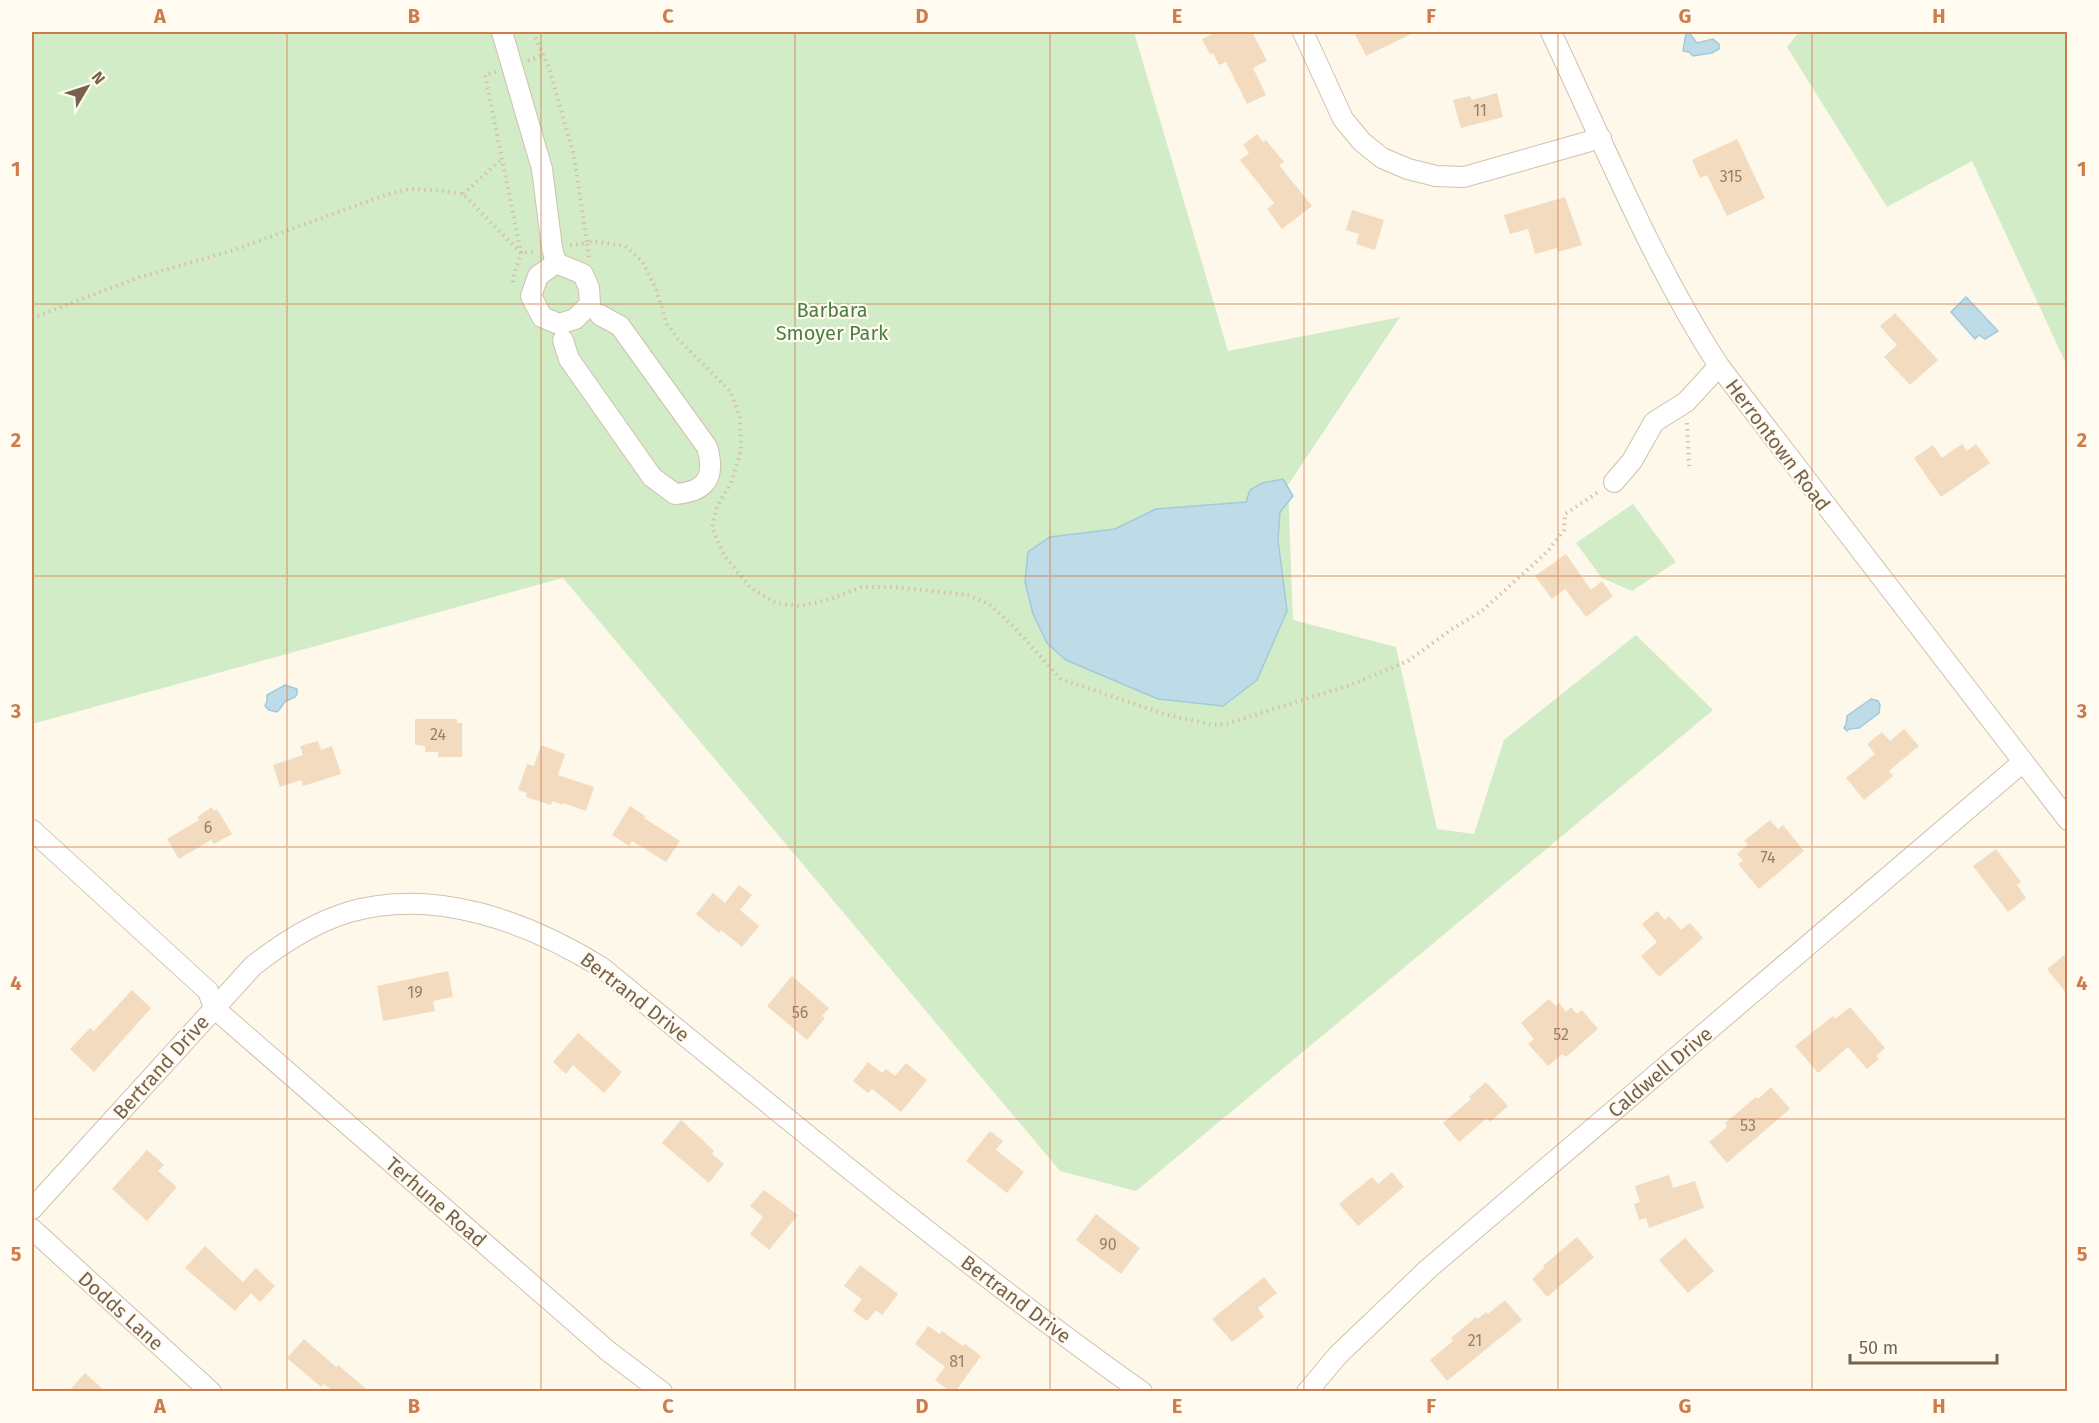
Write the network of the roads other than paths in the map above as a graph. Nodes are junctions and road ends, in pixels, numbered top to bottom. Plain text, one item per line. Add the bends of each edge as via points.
1 (502, 32) edge
2 (1303, 32) edge
3 (1551, 32) edge
4 (1601, 138) junction
5 (554, 256) road end
6 (600, 315) dead end
7 (563, 340) dead end
8 (1719, 366) junction
9 (1614, 482) road end
10 (2023, 762) junction
11 (2067, 820) edge
12 (32, 830) edge
13 (214, 1008) junction
14 (32, 1209) edge
15 (32, 1229) edge
16 (211, 1392) edge
17 (662, 1392) edge
18 (1142, 1392) edge
19 (1307, 1392) edge

1 - 5 street via 542,169
2 - 4 street via 1343,119 1382,158 1408,169 1464,177
3 - 4 street, Herrontown Road
4 - 8 street, Herrontown Road via 1664,272
6 - 7 street via 620,326 707,447 711,462 707,480 692,493 675,494 652,477 569,359
8 - 9 street via 1686,402 1654,422 1632,461
8 - 10 street, Herrontown Road
10 - 11 street, Herrontown Road
10 - 19 street, Caldwell Drive via 1428,1269 1338,1355
12 - 13 street, Terhune Road via 208,991
13 - 14 street, Bertrand Drive
13 - 17 street, Terhune Road via 608,1350
13 - 18 street, Bertrand Drive via 253,966 283,942 349,912 408,903 453,908 530,929 601,968 924,1229
15 - 16 street, Dodds Lane

